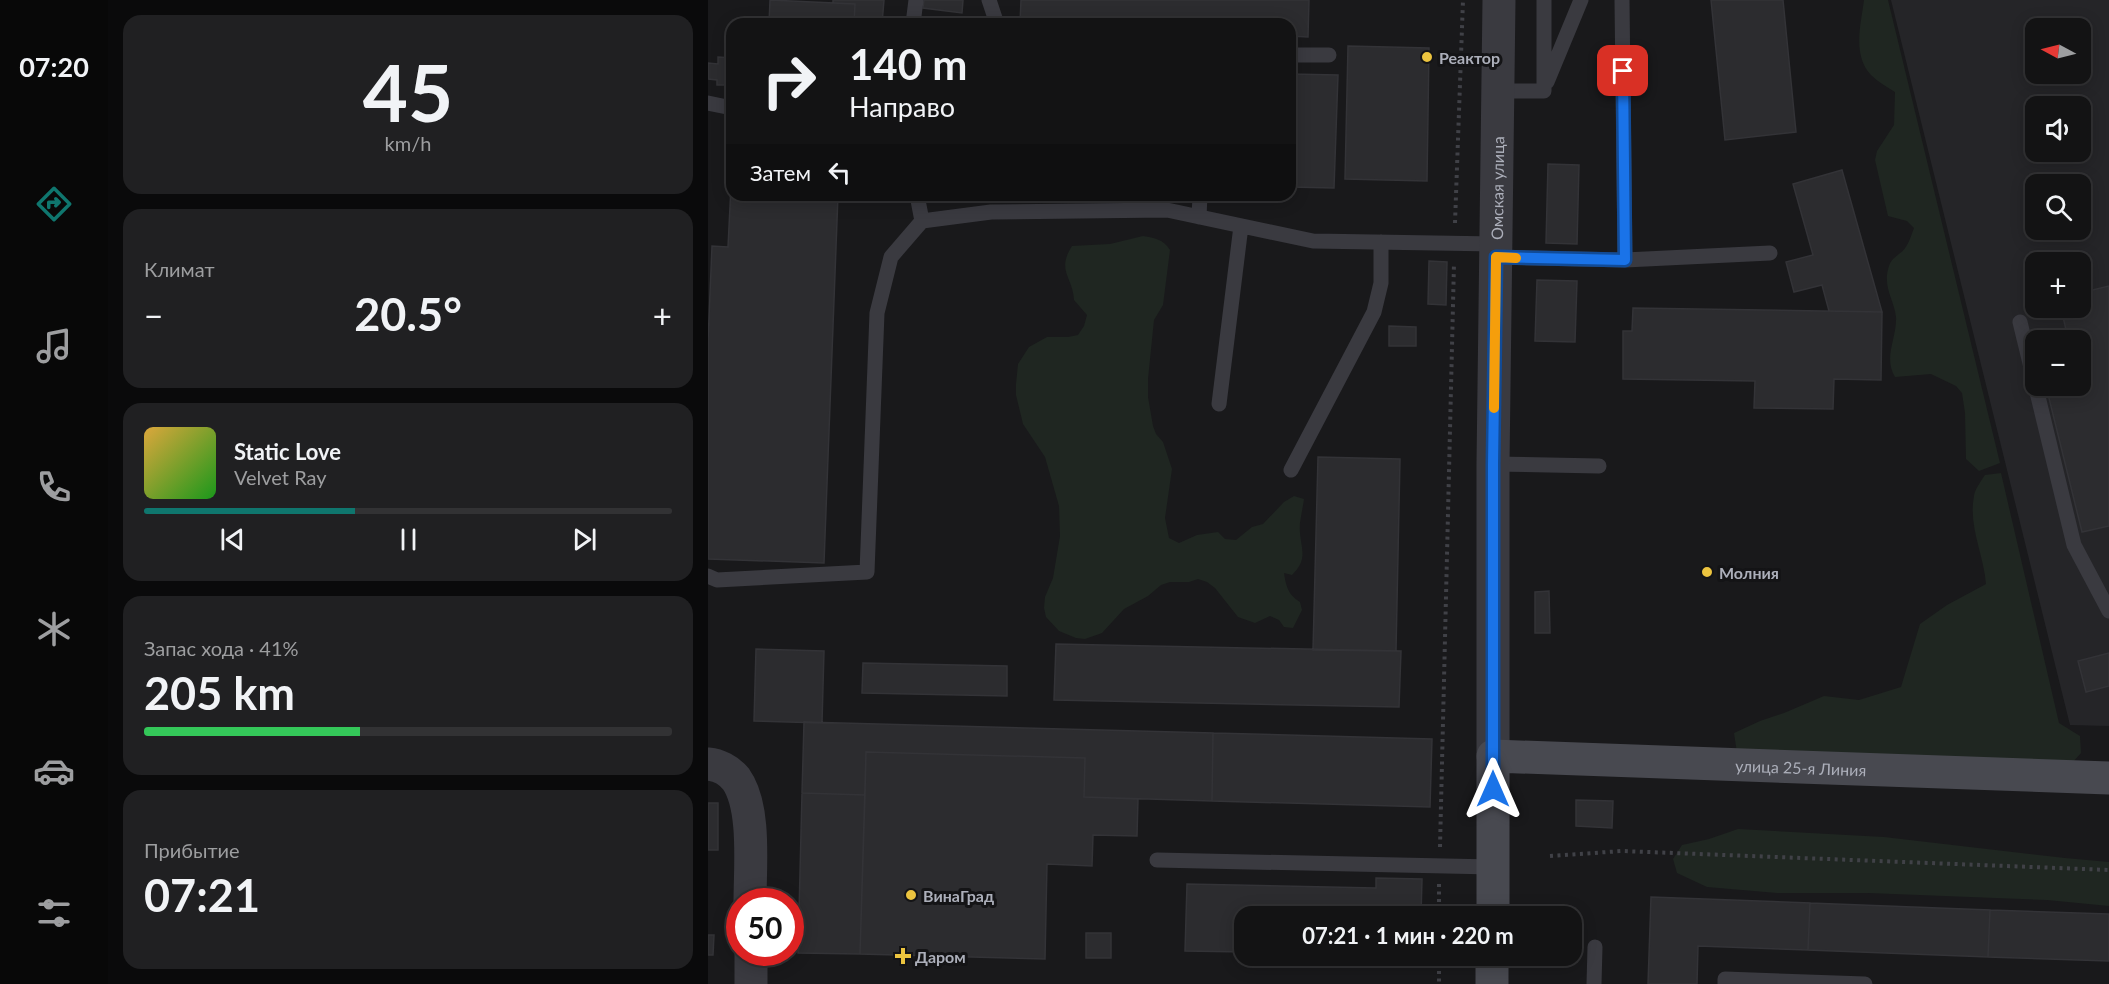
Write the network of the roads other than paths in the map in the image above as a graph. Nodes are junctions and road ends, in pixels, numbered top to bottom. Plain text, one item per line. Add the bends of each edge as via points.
1 (916, 0) edge
2 (989, 0) edge
3 (1499, 0) edge
4 (1544, 0) edge
5 (1581, 0) edge
6 (1622, 0) edge
7 (914, 18) edge
8 (995, 18) edge
9 (1296, 55) edge
10 (1329, 55) dead end
11 (1544, 90) junction
12 (1498, 91) junction
13 (708, 104) edge
14 (726, 107) edge
15 (918, 201) edge
16 (1200, 201) edge
17 (1199, 217) junction
18 (922, 221) junction
19 (1241, 226) junction
20 (1381, 242) junction
21 (1496, 250) junction
22 (1770, 253) dead end
23 (1625, 260) junction
24 (2020, 322) dead end
25 (1219, 404) dead end
26 (1493, 464) junction
27 (1599, 466) dead end
28 (1291, 470) dead end
29 (708, 576) edge
30 (2109, 611) edge
31 (1493, 756) junction
32 (722, 771) edge
33 (2109, 778) edge
34 (1157, 860) dead end
35 (1493, 867) junction
36 (750, 888) edge
37 (1493, 906) edge
38 (1595, 947) dead end
39 (751, 966) edge
40 (1492, 966) edge
41 (751, 984) edge
42 (1492, 984) edge
43 (1594, 984) edge
44 (1725, 984) edge
45 (1865, 984) edge

1 - 7 lane
2 - 8 lane
3 - 12 street, Омская улица
4 - 11 lane
5 - 11 lane
6 - 23 lane
9 - 10 lane
11 - 12 lane
12 - 21 street, Омская улица
13 - 14 lane
15 - 18 lane
16 - 17 lane
17 - 18 lane via 1167,210 991,212
17 - 19 lane
18 - 29 lane via 891,256 877,313 867,572 717,580
19 - 20 lane via 1313,241
19 - 25 lane
20 - 21 lane via 1454,243
20 - 28 lane via 1380,284 1374,312
21 - 23 lane
21 - 26 street, Омская улица
22 - 23 lane
24 - 30 lane via 2074,545
26 - 27 lane
26 - 31 street, Омская улица
31 - 33 main road, улица 25-я Линия
31 - 35 main road, Омская улица
32 - 36 street via 744,797 749,821
34 - 35 lane
35 - 37 main road, Омская улица
38 - 43 lane
39 - 41 street
40 - 42 main road
44 - 45 lane via 1725,979

